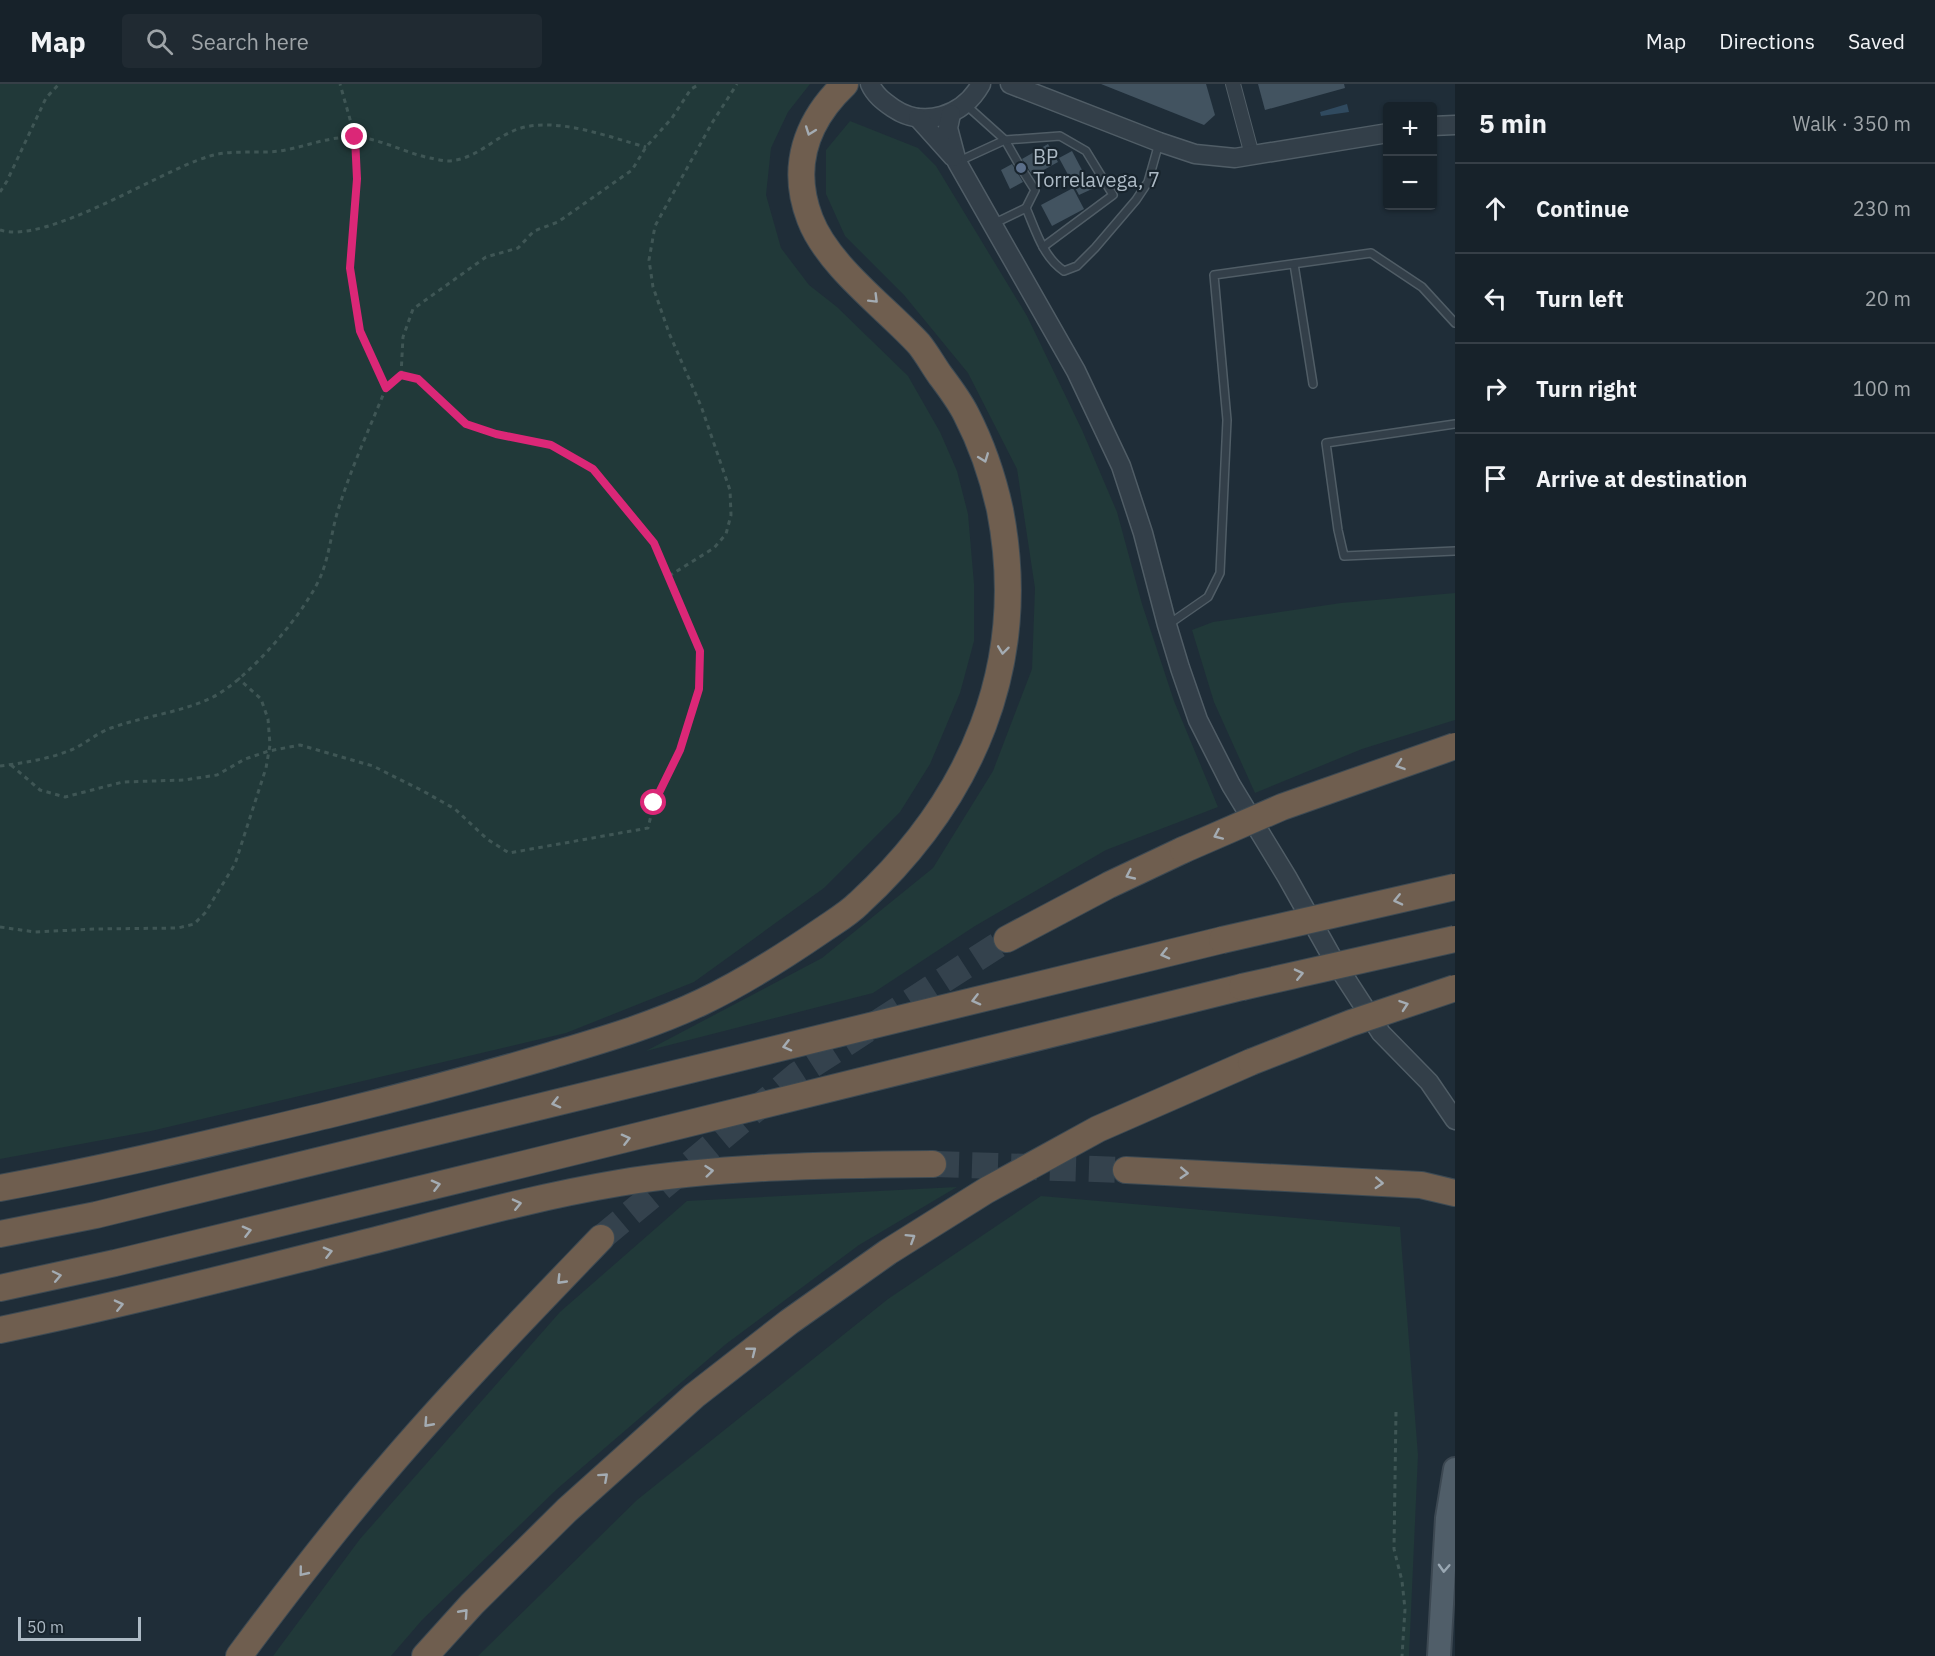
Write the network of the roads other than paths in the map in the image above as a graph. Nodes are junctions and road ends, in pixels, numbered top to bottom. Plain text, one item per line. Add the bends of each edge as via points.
1 (845, 84) edge
2 (870, 84) edge
3 (981, 84) edge
4 (1010, 84) edge
5 (1233, 84) edge
6 (958, 109) junction
7 (918, 118) junction
8 (1383, 135) edge
9 (1005, 140) junction
10 (1159, 142) junction
11 (1252, 155) junction
12 (957, 162) junction
13 (1026, 208) junction
14 (993, 224) junction
15 (1043, 247) junction
16 (1294, 264) junction
17 (1455, 323) edge
18 (1313, 384) dead end
19 (1455, 424) edge
20 (1455, 551) edge
21 (1167, 625) junction
22 (1455, 746) edge
23 (1455, 887) edge
24 (1007, 939) tunnel mouth
25 (1455, 939) edge
26 (1455, 988) edge
27 (1429, 1082) junction
28 (1455, 1099) edge
29 (1455, 1120) edge
30 (933, 1164) tunnel mouth
31 (1126, 1170) tunnel mouth
32 (0, 1188) edge
33 (1455, 1194) edge
34 (0, 1234) edge
35 (601, 1238) tunnel mouth
36 (0, 1288) edge
37 (0, 1330) edge
38 (1455, 1468) edge
39 (239, 1656) edge
40 (425, 1656) edge
41 (1439, 1656) edge

1 -> 32 highway via 814,120 802,153 801,184 809,217 838,263 922,348 965,411 999,509 1007,565 1007,622 1001,669 991,703 974,752 912,849 856,906 774,964 699,1004 619,1035 439,1088 94,1171
2 - 7 street via 881,100 902,114
3 - 6 street
4 - 10 street
5 - 11 street
6 - 7 street via 934,118
6 - 9 lane
6 - 12 street via 948,128
7 - 12 street
8 - 11 street
9 - 12 lane
9 - 13 lane via 1035,190
9 - 15 lane via 1060,136 1086,151 1113,195
10 - 11 street via 1195,154 1236,158
10 - 15 lane via 1148,182 1136,201 1077,266 1064,271 1053,264
12 - 14 street
13 - 14 lane
13 - 15 lane
14 - 21 street via 1076,372 1121,466
16 - 17 lane via 1371,253 1422,287
16 - 18 lane
16 - 21 lane via 1214,275 1227,420 1220,573 1208,597
19 - 20 lane via 1326,443 1344,556
21 - 27 street via 1198,720 1231,785 1333,959 1382,1033
22 -> 24 highway, bridge via 1282,807 1108,885
23 -> 34 highway, bridge via 1222,940 96,1215
36 -> 25 highway, bridge via 508,1168 1242,987
40 -> 26 highway, bridge via 567,1510 694,1396 888,1252 987,1190 1098,1129 1251,1062
27 - 28 street
27 - 29 street
37 -> 30 highway via 118,1305 519,1203 618,1184 711,1171
31 -> 33 highway via 1421,1185
35 -> 39 highway via 385,1471
38 -> 41 main road via 1447,1518

